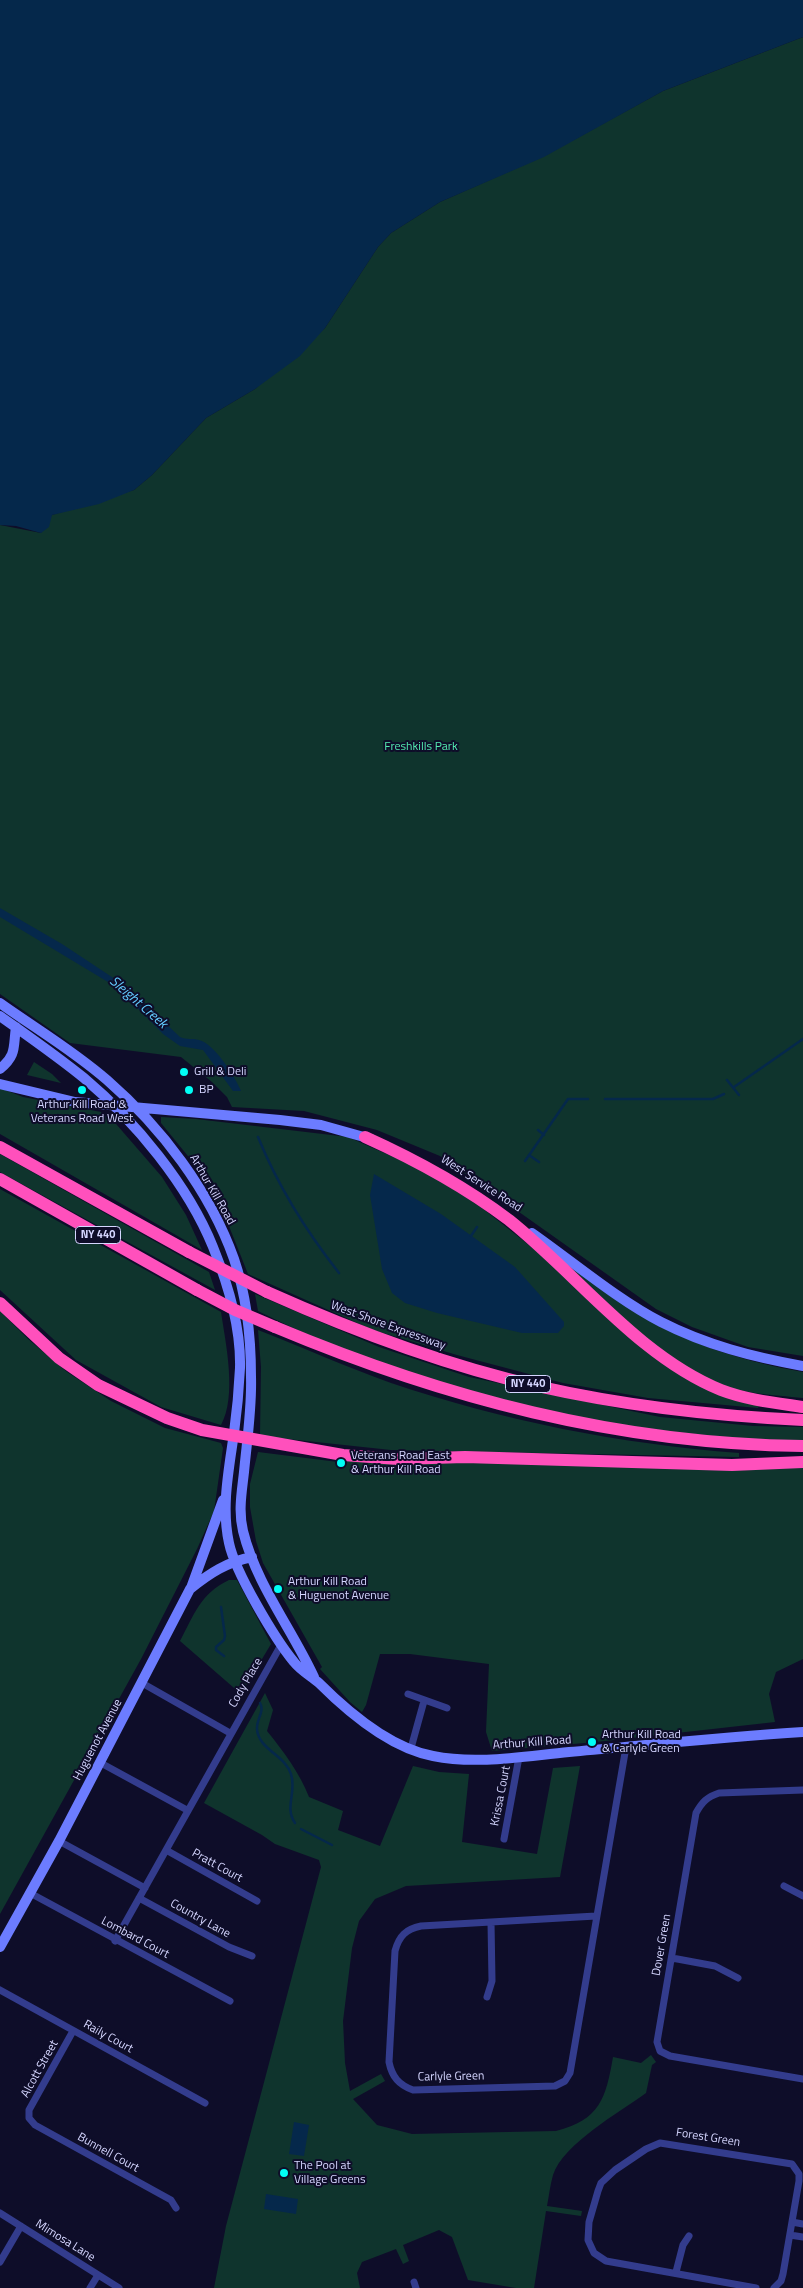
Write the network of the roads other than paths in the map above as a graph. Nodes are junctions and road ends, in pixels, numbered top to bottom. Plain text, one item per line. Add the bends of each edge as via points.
1 (0, 1003) edge
2 (0, 1016) edge
3 (16, 1028) junction
4 (0, 1069) edge
5 (0, 1084) edge
6 (115, 1106) junction
7 (136, 1108) junction
8 (365, 1137) junction
9 (0, 1147) edge
10 (0, 1179) edge
11 (0, 1303) edge
12 (803, 1366) edge
13 (803, 1406) edge
14 (803, 1420) edge
15 (234, 1436) junction
16 (247, 1438) junction
17 (803, 1446) edge
18 (803, 1462) edge
19 (227, 1490) junction
20 (252, 1557) junction
21 (234, 1561) junction
22 (190, 1589) junction
23 (281, 1645) junction
24 (316, 1680) junction
25 (142, 1683) junction
26 (408, 1694) dead end
27 (424, 1701) junction
28 (447, 1708) dead end
29 (803, 1732) edge
30 (230, 1733) junction
31 (626, 1747) junction
32 (410, 1748) junction
33 (519, 1757) junction
34 (100, 1762) junction
35 (803, 1790) edge
36 (187, 1810) junction
37 (504, 1839) dead end
38 (59, 1841) junction
39 (166, 1850) junction
40 (784, 1886) dead end
41 (145, 1888) junction
42 (30, 1893) junction
43 (803, 1896) edge
44 (139, 1898) junction
45 (257, 1901) dead end
46 (596, 1916) junction
47 (491, 1922) junction
48 (115, 1941) junction
49 (0, 1947) edge
50 (252, 1956) dead end
51 (672, 1958) junction
52 (738, 1978) dead end
53 (0, 1990) edge
54 (487, 1997) dead end
55 (230, 2002) dead end
56 (74, 2031) junction
57 (803, 2079) edge
58 (205, 2103) dead end
59 (29, 2118) joint
60 (176, 2208) dead end
61 (0, 2213) edge
62 (792, 2222) junction
63 (803, 2224) edge
64 (21, 2226) junction
65 (790, 2235) junction
66 (689, 2236) dead end
67 (803, 2237) edge
68 (0, 2262) edge
69 (676, 2272) junction
70 (98, 2275) junction
71 (90, 2288) edge
72 (119, 2288) edge
73 (756, 2288) edge
74 (774, 2288) edge

1 - 7 street, Arthur Kill Road via 106,1079
2 - 3 street, Arthur Kill Road
3 - 4 street via 16,1047 10,1061
3 - 6 street, Arthur Kill Road via 81,1076
5 - 6 street, West Service Road via 75,1102
6 - 7 street, West Service Road
6 - 15 street, Arthur Kill Road via 176,1180 213,1247 229,1298 239,1350
7 - 8 street, West Service Road via 321,1125
7 - 16 street, Arthur Kill Road via 178,1157 200,1190 234,1260 244,1297 250,1340 252,1378
8 - 12 street, West Service Road via 425,1163 462,1184 660,1321 708,1343 762,1359
8 - 13 highway via 434,1170 496,1211 667,1360 694,1377 723,1391 760,1401
9 - 14 highway, West Shore Expressway / NY 440, bridge via 267,1292 382,1340 453,1364 537,1386 622,1403
10 - 17 highway, NY 440, bridge via 235,1310 374,1367 450,1392 531,1413 705,1440
11 - 15 highway via 59,1358 98,1385 167,1418 202,1430
15 - 16 highway
15 - 19 street, Arthur Kill Road
16 - 18 highway via 343,1454 398,1459 464,1457 732,1465
16 - 20 street, Arthur Kill Road via 240,1505 243,1530
19 - 21 street via 226,1519
19 - 22 street
20 - 21 street, Huguenot Avenue
20 - 24 street, Arthur Kill Road
21 - 22 street, Huguenot Avenue
21 - 23 street
22 - 25 street, Huguenot Avenue
23 - 24 street via 296,1666
23 - 30 street, Cody Place
24 - 32 street, Arthur Kill Road via 364,1722
25 - 30 street
25 - 34 street, Huguenot Avenue
26 - 27 street
27 - 28 street
27 - 32 street
29 - 31 street, Arthur Kill Road
30 - 36 street, Cody Place
31 - 33 street, Arthur Kill Road
31 - 46 street, Carlyle Green
32 - 33 street, Arthur Kill Road via 423,1754 449,1758
33 - 37 street, Krissa Court
34 - 36 street
34 - 38 street, Huguenot Avenue
35 - 51 street, Dover Green via 719,1793 700,1804
36 - 39 street, Cody Place
38 - 41 street
38 - 42 street, Huguenot Avenue
39 - 41 street, Cody Place
39 - 45 street, Pratt Court
40 - 43 street
41 - 44 street, Cody Place
42 - 48 street, Lombard Court
42 - 49 street, Huguenot Avenue
44 - 48 street, Cody Place
44 - 50 street, Country Lane
46 - 47 street, Carlyle Green
46 - 47 street, Carlyle Green via 570,2074 565,2081 555,2086 413,2090 406,2087 394,2077 389,2062 395,1951 400,1936 412,1928
47 - 54 street via 492,1981
48 - 55 street, Lombard Court
51 - 52 street via 715,1966
51 - 57 street, Dover Green via 657,2042 660,2051 670,2056
53 - 56 street, Raily Court
56 - 58 street, Raily Court
56 - 59 street, Alcott Street via 30,2110
59 - 60 street, Bunnell Court via 35,2125 171,2200
61 - 64 street, Mimosa Lane
62 - 63 street
62 - 65 street, Forest Green
62 - 69 street, Forest Green via 799,2174 792,2164 660,2143 630,2159 601,2183 592,2206 588,2240 594,2253 606,2261
64 - 68 street
64 - 70 street, Mimosa Lane
65 - 67 street
65 - 74 street, Forest Green via 781,2281
66 - 69 street via 682,2245
69 - 73 street, Forest Green
70 - 71 street
70 - 72 street, Mimosa Lane

